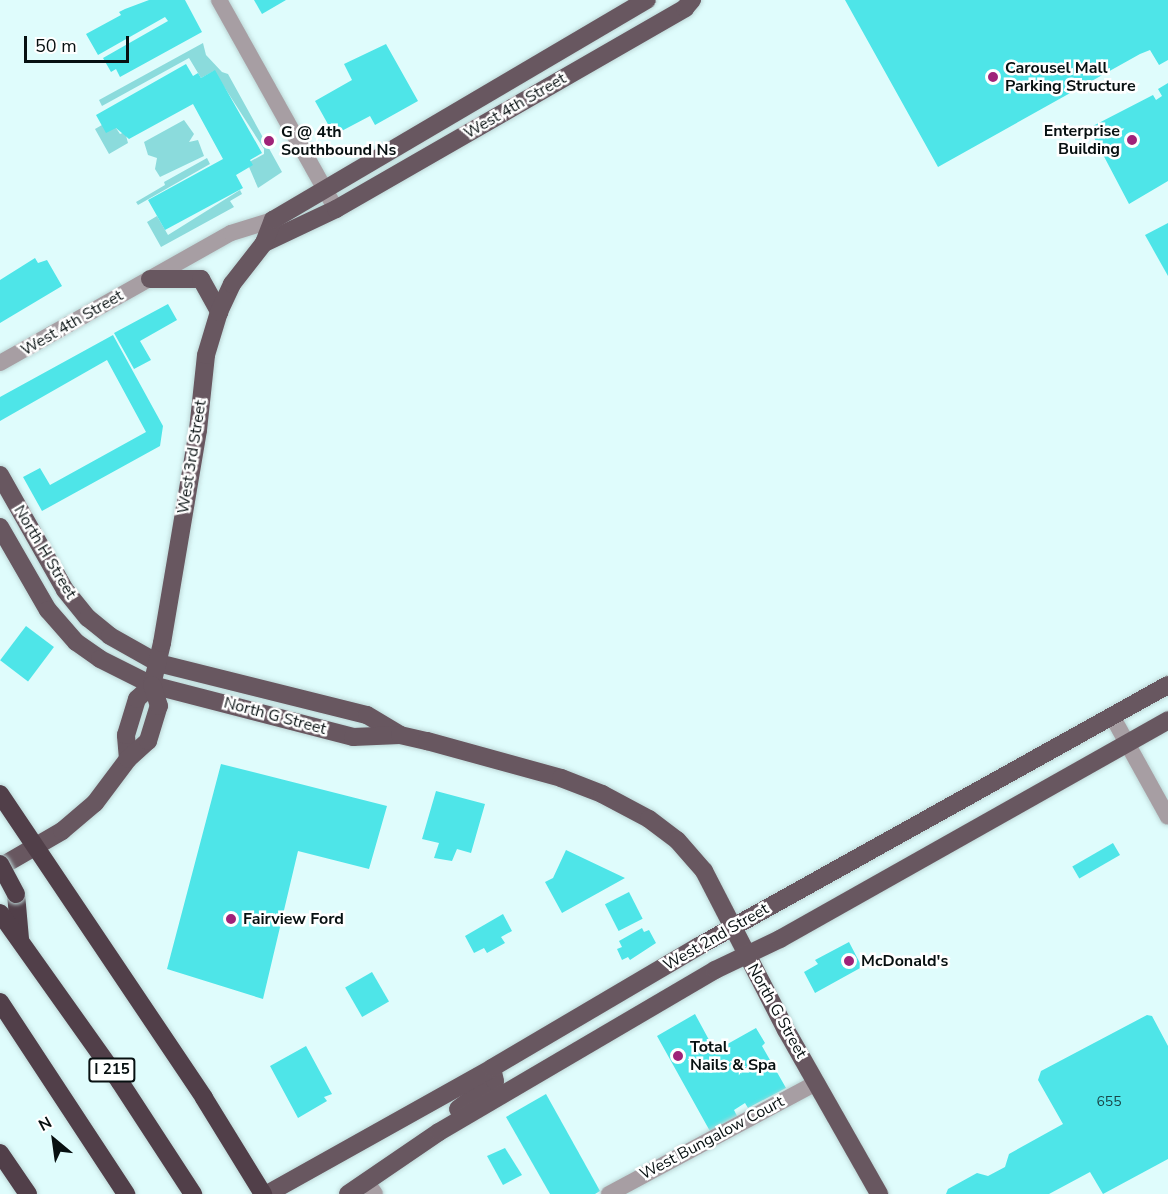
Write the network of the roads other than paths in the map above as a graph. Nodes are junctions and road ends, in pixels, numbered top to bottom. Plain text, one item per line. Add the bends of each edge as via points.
1 (219, 0) edge
2 (647, 0) edge
3 (692, 0) edge
4 (324, 188) junction
5 (336, 209) junction
6 (273, 220) junction
7 (264, 243) junction
8 (150, 279) junction
9 (219, 312) junction
10 (0, 363) edge
11 (0, 475) edge
12 (0, 527) edge
13 (158, 663) junction
14 (152, 685) junction
15 (1168, 685) edge
16 (1112, 716) junction
17 (1168, 720) edge
18 (400, 735) junction
19 (1127, 742) junction
20 (0, 794) edge
21 (1168, 817) edge
22 (36, 846) junction
23 (0, 865) edge
24 (0, 913) edge
25 (732, 929) junction
26 (21, 941) junction
27 (746, 955) junction
28 (0, 1002) edge
29 (0, 1009) edge
30 (15, 1022) junction
31 (492, 1068) junction
32 (816, 1083) junction
33 (439, 1132) junction
34 (0, 1153) edge
35 (371, 1188) edge
36 (28, 1194) edge
37 (126, 1194) edge
38 (193, 1194) edge
39 (265, 1194) edge
40 (348, 1194) edge
41 (609, 1194) edge
42 (879, 1194) edge

1 - 4 street
2 - 4 main road, West 4th Street
3 - 5 main road, West 4th Street via 685,8
4 - 5 street
4 - 6 main road
5 - 7 main road, West 3rd Street
6 - 7 main road, West 3rd Street
6 - 8 street, West 4th Street via 231,232
7 - 9 main road, West 3rd Street via 232,284
8 - 9 main road via 201,279
8 - 10 street, West 4th Street
9 - 13 main road, West 3rd Street via 206,356 198,430
11 - 13 main road, North H Street via 65,590 88,618 110,636
12 - 14 main road, North H Street via 48,610 76,642
13 - 14 main road, West 3rd Street
13 - 18 main road, North G Street via 367,715
14 - 18 main road, North G Street via 353,737
14 - 22 main road, West 3rd Street via 137,699 134,708 126,735 128,759 95,803
15 - 16 main road, West 2nd Street
16 - 19 street
16 - 25 main road, West 2nd Street
17 - 19 main road, West 2nd Street
18 - 25 main road, North G Street via 561,778 603,794 649,819 677,840 704,871
19 - 21 street
19 - 27 main road, West 2nd Street
20 - 22 highway
22 - 23 main road, West 3rd Street
22 - 39 highway
23 - 26 highway, bridge via 16,894
24 - 26 highway, I 215
25 - 27 main road, North G Street
25 - 31 main road, West 2nd Street
26 - 38 highway, I 215 via 114,1072
27 - 32 main road, North G Street
27 - 33 main road, West 2nd Street
28 - 30 highway
29 - 30 highway
30 - 37 highway
31 - 33 main road via 495,1081 444,1120
31 - 39 main road, West 2nd Street
32 - 41 street, West Bungalow Court
32 - 42 main road, North G Street
33 - 35 main road, West 2nd Street
34 - 36 highway
35 - 40 main road, West 2nd Street

